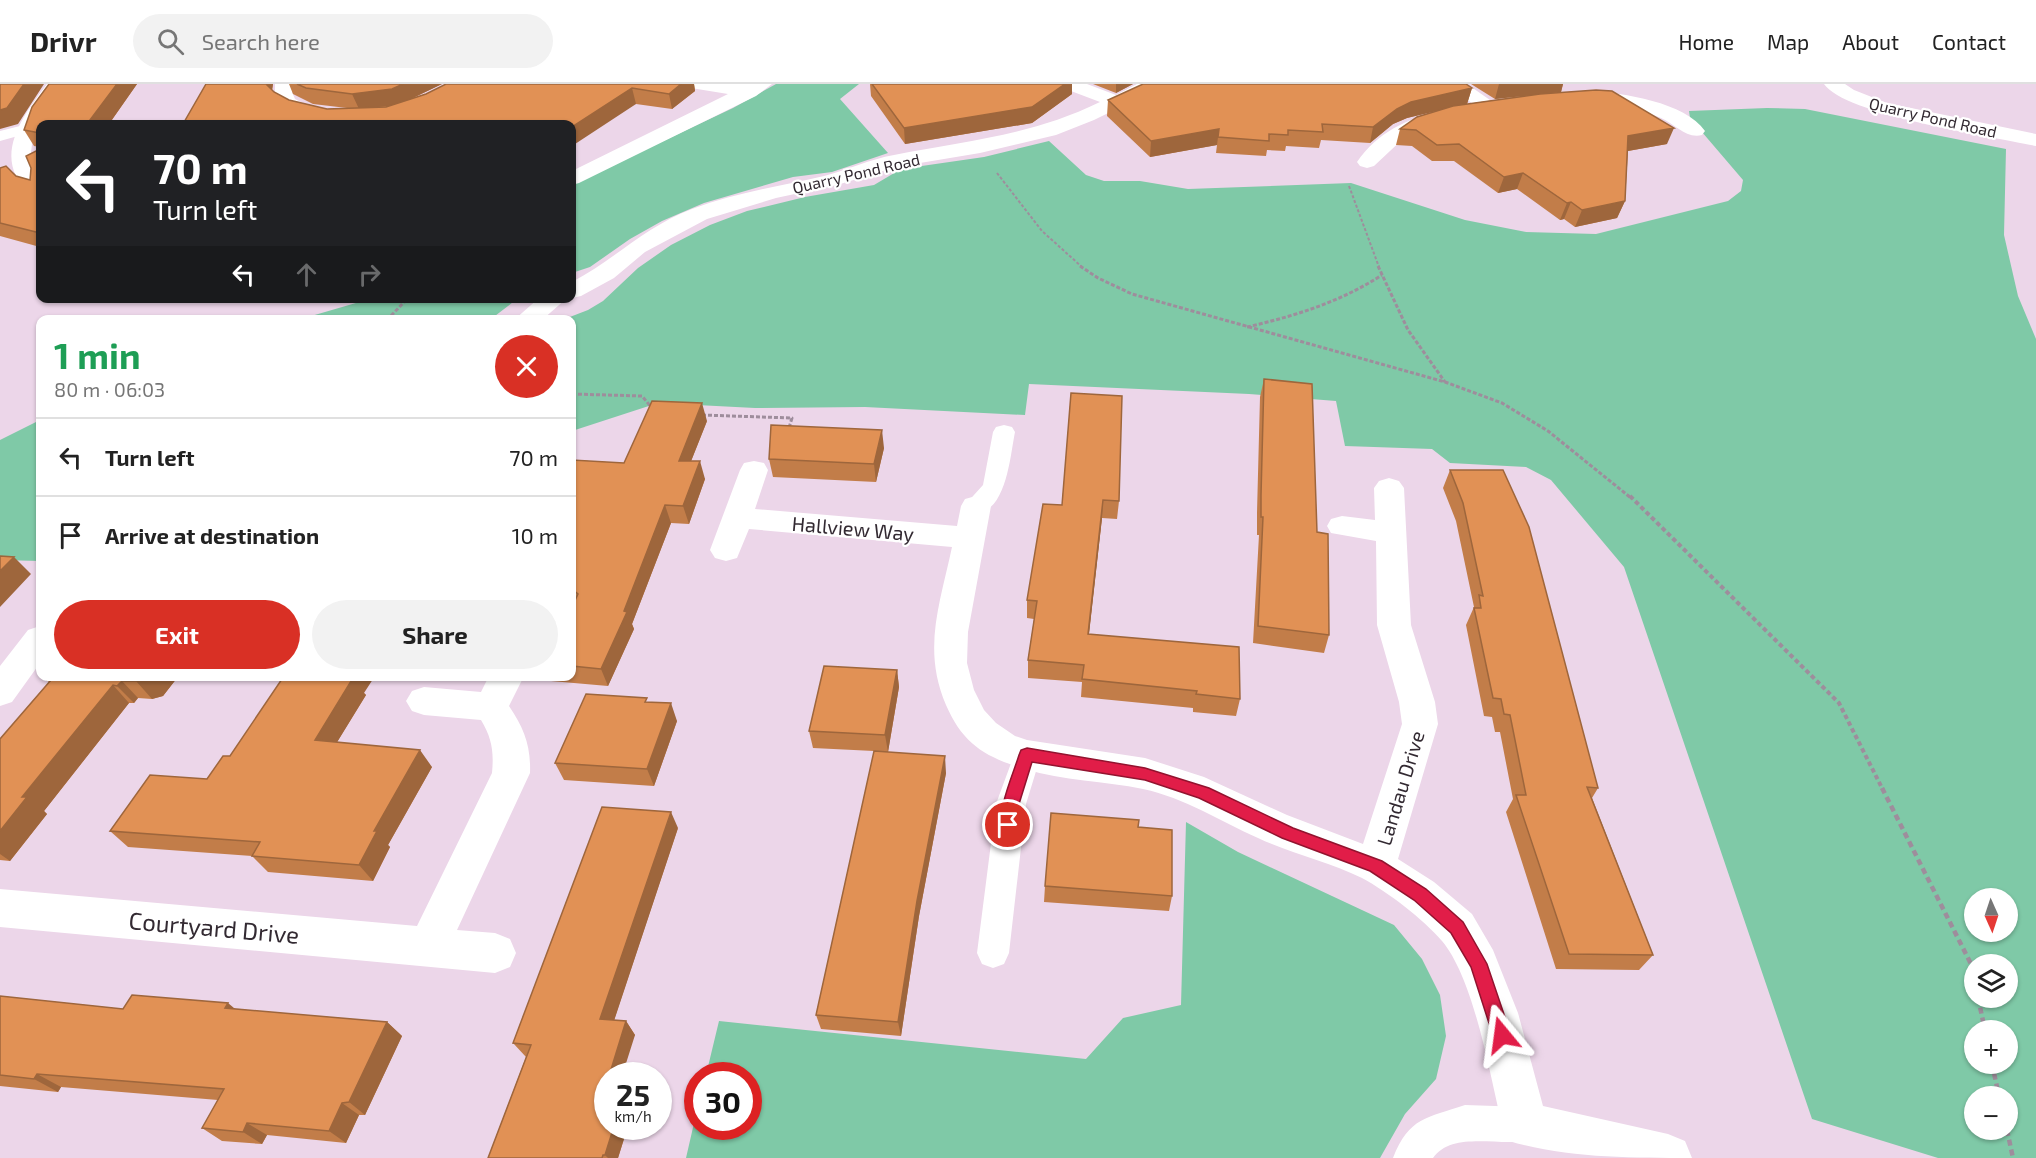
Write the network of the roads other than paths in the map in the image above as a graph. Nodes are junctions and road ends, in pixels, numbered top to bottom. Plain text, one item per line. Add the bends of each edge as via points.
1 (57, 84) edge
2 (284, 84) edge
3 (698, 84) edge
4 (1070, 84) edge
5 (1152, 84) edge
6 (1454, 84) edge
7 (1833, 84) edge
8 (756, 88) edge
9 (1568, 97) edge
10 (1115, 101) junction
11 (1512, 104) edge
12 (1490, 107) junction
13 (336, 116) edge
14 (20, 131) junction
15 (1695, 131) dead end
16 (0, 136) edge
17 (2036, 140) edge
18 (1388, 170) dead end
19 (576, 177) edge
20 (36, 187) edge
21 (576, 289) edge
22 (548, 303) edge
23 (533, 315) edge
24 (1004, 432) dead end
25 (754, 470) road end
26 (1389, 488) dead end
27 (737, 518) junction
28 (972, 522) junction
29 (1342, 526) dead end
30 (1391, 532) junction
31 (726, 550) dead end
32 (36, 644) edge
33 (0, 692) edge
34 (499, 692) edge
35 (424, 701) dead end
36 (1027, 755) junction
37 (1376, 866) junction
38 (0, 908) edge
39 (428, 947) junction
40 (495, 953) dead end
41 (993, 953) dead end
42 (1525, 1125) junction
43 (1411, 1158) edge
44 (1668, 1158) edge

1 - 14 street
2 - 13 street via 281,93 289,104
3 - 8 street
4 - 10 street
5 - 10 street, Quarry Pond Road
6 - 12 street
7 - 17 street, Quarry Pond Road via 1882,108
8 - 19 street
9 - 15 street via 1598,97 1650,107 1681,120
10 - 21 street, Quarry Pond Road via 1049,131 892,162 699,214 637,247 606,273
11 - 12 street
12 - 18 street via 1411,124 1359,163
14 - 16 lane
14 - 20 street via 8,162 16,177
22 - 23 street
24 - 28 lane via 994,485
25 - 27 street
26 - 30 street, Landau Drive
27 - 28 street, Hallview Way
27 - 31 street
28 - 36 street via 951,632 952,672 970,719 1003,747
29 - 30 street
30 - 37 street, Landau Drive via 1394,625 1420,724
32 - 33 street
34 - 35 street
34 - 39 street via 504,727 513,748 511,773
36 - 37 street via 1145,774 1204,793 1283,831
36 - 41 lane via 1011,804
37 - 42 street via 1420,895 1457,928 1478,964 1496,1013
38 - 39 street, Courtyard Drive
39 - 40 street, Courtyard Drive
42 - 43 lane via 1465,1123 1426,1137
42 - 44 street

